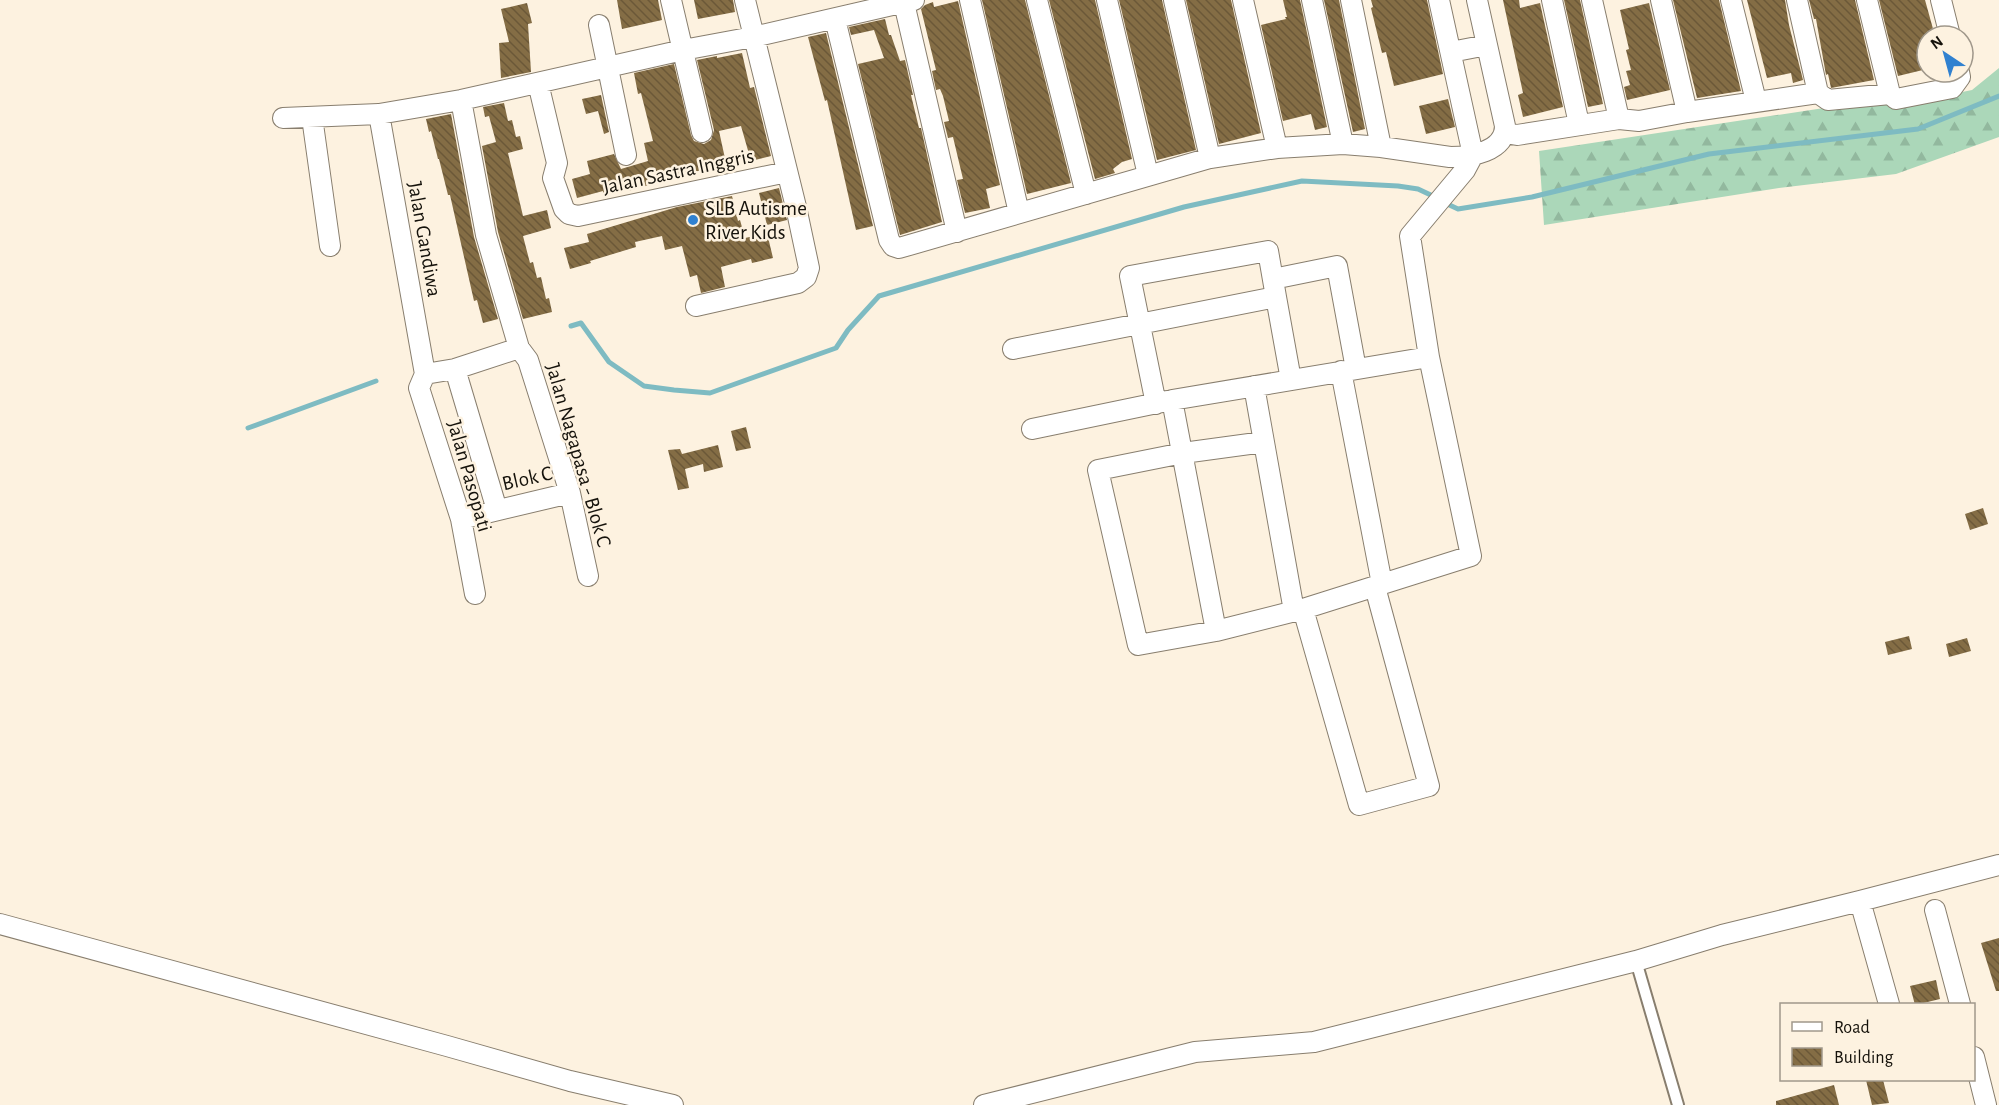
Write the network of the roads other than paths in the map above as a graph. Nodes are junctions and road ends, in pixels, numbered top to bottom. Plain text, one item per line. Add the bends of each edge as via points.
1 (671, 0) edge
2 (745, 0) edge
3 (970, 0) edge
4 (1037, 0) edge
5 (1107, 0) edge
6 (1174, 0) edge
7 (1242, 0) edge
8 (1312, 0) edge
9 (1351, 0) edge
10 (1439, 0) edge
11 (1477, 0) edge
12 (1552, 0) edge
13 (1592, 0) edge
14 (1662, 0) edge
15 (1731, 0) edge
16 (1797, 0) edge
17 (1867, 0) edge
18 (1941, 0) edge
19 (909, 1) edge
20 (834, 18) junction
21 (1947, 24) edge
22 (599, 25) dead end
23 (753, 37) junction
24 (1487, 45) junction
25 (682, 50) junction
26 (1451, 52) junction
27 (608, 67) junction
28 (538, 83) junction
29 (1955, 84) edge
30 (1818, 93) junction
31 (1890, 94) junction
32 (461, 100) junction
33 (1756, 101) junction
34 (1687, 112) junction
35 (379, 114) junction
36 (312, 117) junction
37 (283, 118) dead end
38 (1619, 119) junction
39 (1579, 124) junction
40 (702, 132) dead end
41 (1505, 133) junction
42 (1343, 144) junction
43 (1381, 147) junction
44 (1277, 148) junction
45 (626, 155) dead end
46 (1210, 159) junction
47 (1469, 162) junction
48 (788, 172) junction
49 (1148, 176) junction
50 (1086, 194) junction
51 (1019, 213) junction
52 (957, 232) junction
53 (330, 246) dead end
54 (1275, 288) junction
55 (696, 306) dead end
56 (1139, 325) junction
57 (519, 348) junction
58 (1013, 349) dead end
59 (1429, 357) junction
60 (455, 369) junction
61 (1349, 370) junction
62 (425, 374) junction
63 (1291, 380) junction
64 (1254, 386) junction
65 (1164, 402) junction
66 (1032, 429) dead end
67 (1264, 442) junction
68 (1183, 453) junction
69 (570, 493) junction
70 (497, 510) junction
71 (460, 519) junction
72 (588, 576) dead end
73 (1379, 585) junction
74 (475, 594) dead end
75 (1299, 610) junction
76 (1216, 631) junction
77 (1999, 865) edge
78 (1860, 902) junction
79 (1935, 910) dead end
80 (0, 924) edge
81 (1636, 961) junction
82 (1888, 1003) edge
83 (1959, 1003) edge
84 (1975, 1061) edge
85 (673, 1105) edge
86 (984, 1105) edge
87 (1678, 1105) edge
88 (1986, 1105) edge

1 - 25 street
2 - 23 street
3 - 51 street
4 - 50 street
5 - 49 street
6 - 46 street
7 - 44 street
8 - 42 street
9 - 43 street
10 - 26 street
11 - 24 street
12 - 39 street
13 - 38 street
14 - 34 street
15 - 33 street
16 - 30 street
17 - 31 street
18 - 21 street
19 - 20 street
19 - 52 street
20 - 23 street
20 - 52 street via 889,240 899,248
22 - 27 street
23 - 25 street
23 - 48 street
24 - 26 street
24 - 41 street
25 - 27 street
25 - 40 street
26 - 47 street
27 - 28 street
27 - 45 street
28 - 32 street
28 - 48 street, Jalan Sastra Inggris via 557,163 553,178 569,214 578,216
29 - 31 street via 1952,88 1896,99
30 - 31 street via 1828,100
30 - 33 street
32 - 35 street
32 - 57 street, Jalan Nagapasa - Blok C via 486,235
33 - 34 street
34 - 38 street via 1639,122
35 - 36 street
35 - 62 street, Jalan Gandiwa
36 - 37 street
36 - 53 street
38 - 39 street
39 - 41 street via 1517,135
41 - 47 street via 1497,145
42 - 43 street
42 - 44 street
43 - 47 street
44 - 46 street
46 - 49 street
47 - 59 street via 1410,236
48 - 55 street via 808,268 806,277 798,283
49 - 50 street
50 - 51 street
51 - 52 street
54 - 56 street
54 - 56 street via 1268,251 1130,276
54 - 61 street via 1337,266
54 - 63 street
56 - 58 street
56 - 65 street
57 - 60 street
57 - 69 street, Jalan Nagapasa - Blok C via 528,360
59 - 61 street
59 - 73 street via 1471,556
60 - 62 street
60 - 70 street
61 - 63 street
61 - 73 street
62 - 71 street, Jalan Pasopati via 419,388
63 - 64 street
64 - 65 street
64 - 67 street
65 - 66 street
65 - 68 street
67 - 68 street
67 - 75 street
68 - 76 street
68 - 76 street via 1098,470 1138,645
69 - 70 street, Blok C
69 - 72 street, Jalan Nagapasa - Blok C
70 - 71 street, Blok C
71 - 74 street, Jalan Pasopati
73 - 75 street
73 - 75 street via 1429,786 1359,805
75 - 76 street
77 - 78 street
78 - 81 street via 1722,934
78 - 82 street
79 - 83 street
80 - 85 street via 570,1082
81 - 86 street via 1314,1042 1195,1052
81 - 87 lane
84 - 88 street

